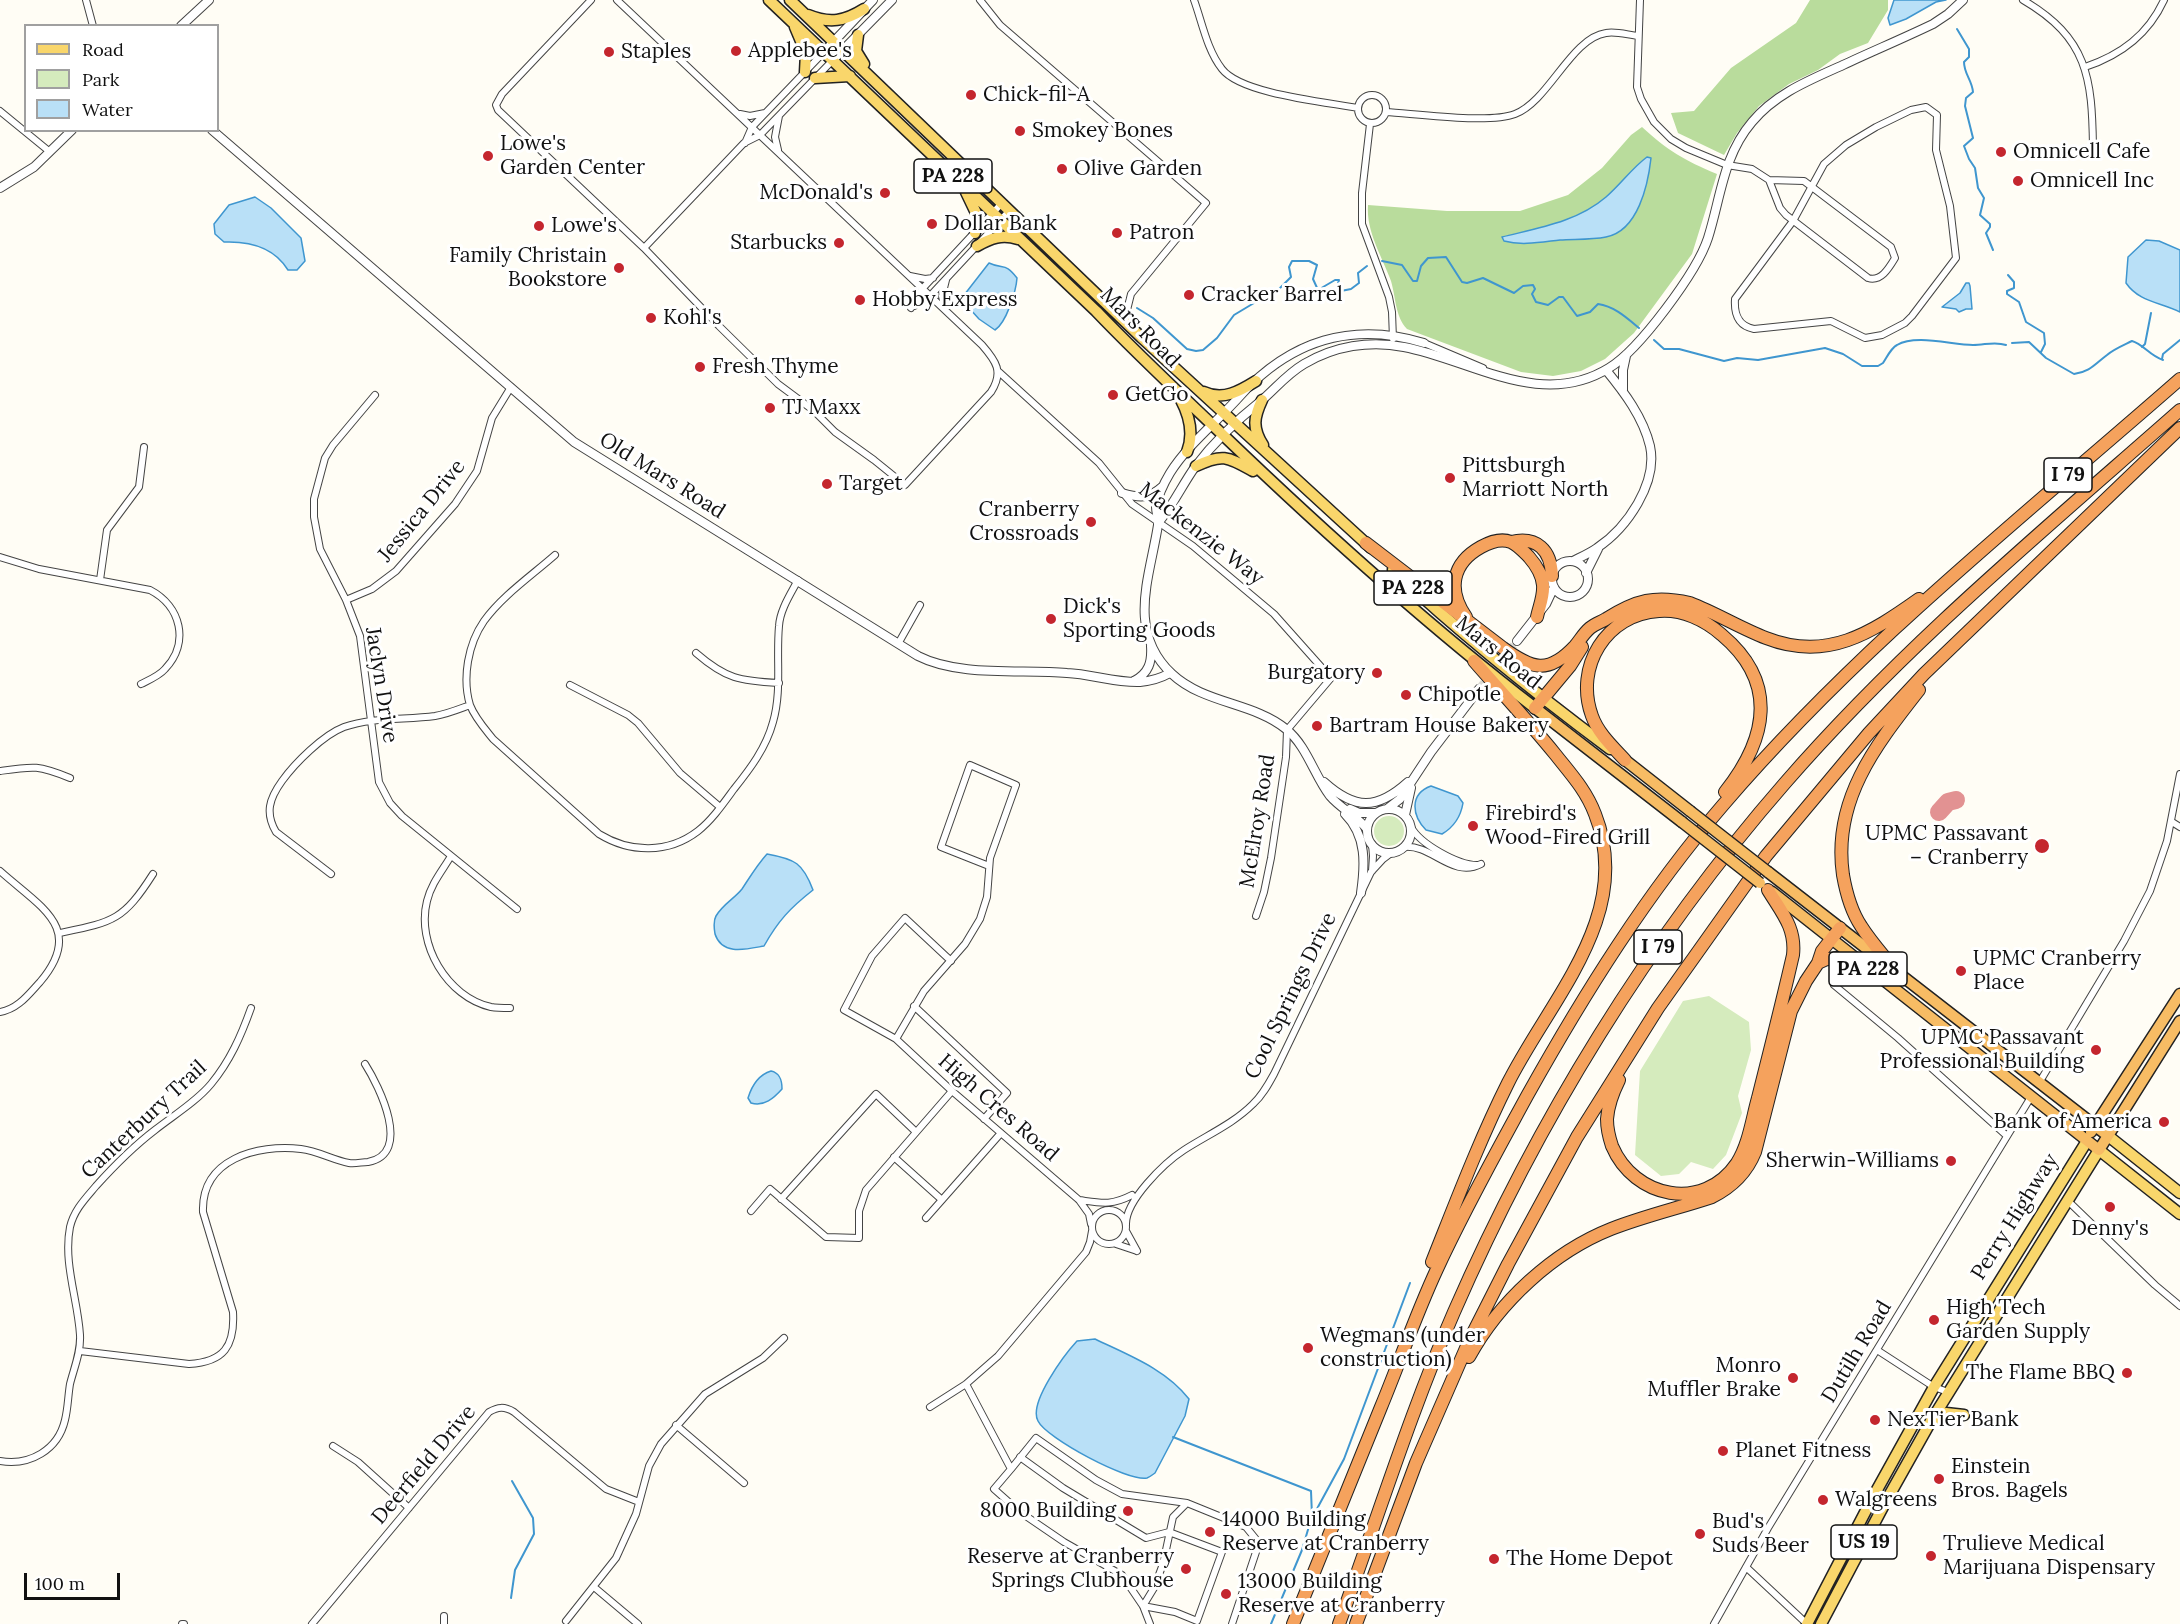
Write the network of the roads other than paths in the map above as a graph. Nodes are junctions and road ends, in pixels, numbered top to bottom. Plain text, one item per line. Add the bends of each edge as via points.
1 (86, 0) edge
2 (209, 0) edge
3 (591, 0) edge
4 (617, 0) edge
5 (769, 0) edge
6 (790, 0) edge
7 (873, 0) edge
8 (892, 0) edge
9 (980, 0) edge
10 (1194, 0) edge
11 (1640, 0) edge
12 (1963, 0) edge
13 (2023, 0) edge
14 (2164, 0) edge
15 (864, 9) junction
16 (805, 14) junction
17 (92, 24) edge
18 (183, 24) edge
19 (794, 24) junction
20 (858, 35) junction
21 (1638, 36) junction
22 (834, 42) junction
23 (843, 50) junction
24 (824, 52) junction
25 (833, 60) junction
26 (2085, 67) junction
27 (805, 72) junction
28 (850, 76) junction
29 (815, 78) junction
30 (1358, 108) junction
31 (0, 111) edge
32 (736, 112) junction
33 (766, 112) junction
34 (1386, 112) junction
35 (780, 114) junction
36 (1370, 124) junction
37 (921, 126) junction
38 (752, 127) junction
39 (24, 131) edge
40 (26, 132) edge
41 (70, 132) edge
42 (214, 132) edge
43 (760, 135) junction
44 (744, 143) junction
45 (2093, 147) dead end
46 (50, 152) junction
47 (779, 153) junction
48 (1727, 165) junction
49 (1769, 180) junction
50 (962, 184) junction
51 (1810, 186) junction
52 (0, 188) edge
53 (1006, 207) junction
54 (996, 217) junction
55 (1793, 221) junction
56 (975, 233) junction
57 (1021, 240) junction
58 (976, 246) junction
59 (644, 248) junction
60 (906, 274) junction
61 (933, 278) junction
62 (947, 278) junction
63 (922, 289) junction
64 (930, 296) junction
65 (946, 312) junction
66 (1391, 335) junction
67 (1141, 337) junction
68 (1424, 343) joint
69 (1384, 344) junction
70 (1396, 345) junction
71 (1626, 356) junction
72 (1606, 370) junction
73 (999, 372) junction
74 (1500, 375) junction
75 (2180, 378) edge
76 (1256, 381) junction
77 (511, 387) junction
78 (1174, 389) junction
79 (1199, 389) junction
80 (1623, 392) junction
81 (375, 395) dead end
82 (1262, 400) junction
83 (2180, 410) edge
84 (1224, 413) junction
85 (1235, 424) junction
86 (1212, 425) junction
87 (2180, 428) edge
88 (2180, 434) edge
89 (1223, 435) junction
90 (144, 447) dead end
91 (1187, 452) junction
92 (1271, 458) junction
93 (2150, 458) junction
94 (1196, 466) junction
95 (1267, 478) junction
96 (1163, 486) junction
97 (1122, 493) junction
98 (1158, 523) junction
99 (1511, 542) junction
100 (1366, 543) junction
101 (1598, 547) junction
102 (555, 555) dead end
103 (0, 557) edge
104 (1573, 561) junction
105 (1957, 572) junction
106 (1587, 573) junction
107 (100, 580) junction
108 (798, 580) junction
109 (1553, 581) junction
110 (1563, 595) junction
111 (346, 600) junction
112 (920, 604) dead end
113 (1546, 604) junction
114 (1537, 617) junction
115 (1606, 619) junction
116 (1468, 621) junction
117 (1151, 642) junction
118 (1517, 642) tunnel mouth
119 (898, 644) junction
120 (1955, 644) junction
121 (696, 653) dead end
122 (1474, 661) junction
123 (1170, 673) junction
124 (1132, 682) junction
125 (779, 683) junction
126 (141, 684) dead end
127 (570, 685) dead end
128 (1479, 689) tunnel mouth
129 (1539, 703) junction
130 (470, 705) junction
131 (372, 722) junction
132 (1287, 730) junction
133 (1624, 760) junction
134 (0, 771) edge
135 (2180, 774) edge
136 (1415, 775) junction
137 (70, 778) dead end
138 (1321, 781) junction
139 (720, 807) junction
140 (1387, 808) junction
141 (1376, 813) junction
142 (1405, 815) junction
143 (2172, 822) junction
144 (1411, 827) junction
145 (2180, 827) edge
146 (1367, 830) junction
147 (1372, 844) junction
148 (1404, 847) junction
149 (1391, 853) junction
150 (451, 856) junction
151 (989, 866) junction
152 (1673, 869) junction
153 (0, 872) edge
154 (1371, 872) junction
155 (153, 874) dead end
156 (331, 874) dead end
157 (1764, 886) junction
158 (1360, 893) junction
159 (517, 909) dead end
160 (1256, 916) dead end
161 (1840, 928) junction
162 (60, 933) junction
163 (1831, 939) junction
164 (1856, 959) junction
165 (951, 961) junction
166 (1818, 963) junction
167 (1895, 970) junction
168 (1834, 985) dead end
169 (2180, 994) edge
170 (914, 1006) junction
171 (251, 1008) dead end
172 (510, 1008) dead end
173 (1658, 1008) junction
174 (0, 1012) edge
175 (2180, 1021) edge
176 (896, 1039) junction
177 (365, 1064) dead end
178 (2039, 1083) junction
179 (952, 1091) junction
180 (2031, 1097) junction
181 (984, 1119) junction
182 (2095, 1126) junction
183 (916, 1132) junction
184 (1001, 1133) junction
185 (2007, 1136) junction
186 (2107, 1136) junction
187 (2086, 1141) junction
188 (2099, 1150) junction
189 (894, 1157) junction
190 (1142, 1190) junction
191 (2180, 1193) edge
192 (1132, 1195) junction
193 (781, 1199) junction
194 (942, 1200) junction
195 (1078, 1200) junction
196 (2067, 1200) junction
197 (1111, 1210) junction
198 (751, 1211) dead end
199 (2180, 1214) edge
200 (926, 1218) dead end
201 (1091, 1227) junction
202 (1126, 1228) junction
203 (1112, 1244) junction
204 (1086, 1252) junction
205 (2180, 1306) edge
206 (784, 1338) dead end
207 (1878, 1350) junction
208 (80, 1351) junction
209 (966, 1384) junction
210 (1934, 1387) junction
211 (1946, 1395) junction
212 (930, 1407) dead end
213 (1964, 1415) dead end
214 (1436, 1419) junction
215 (1931, 1421) junction
216 (676, 1425) junction
217 (333, 1446) dead end
218 (1363, 1452) junction
219 (1020, 1457) junction
220 (0, 1461) edge
221 (1011, 1469) junction
222 (744, 1483) dead end
223 (639, 1502) junction
224 (1186, 1503) junction
225 (409, 1508) junction
226 (1169, 1532) junction
227 (1746, 1567) junction
228 (594, 1587) junction
229 (1143, 1606) junction
230 (444, 1616) dead end
231 (566, 1621) dead end
232 (312, 1624) edge
233 (444, 1624) edge
234 (638, 1624) edge
235 (1150, 1624) edge
236 (1232, 1624) edge
237 (1293, 1624) edge
238 (1340, 1624) edge
239 (1356, 1624) edge
240 (1714, 1624) edge
241 (1807, 1624) edge
242 (1821, 1624) edge

1 - 17 street
2 - 18 street
3 - 59 street via 502,93 496,105 507,120
4 - 32 street, Mackenzie Way
5 - 19 main road, Mars Road / PA 228
6 - 16 main road, Mars Road / PA 228
7 - 15 street
8 - 20 street
9 - 67 street via 1000,25 1206,202 1127,302 1128,314
10 - 30 street via 1215,58 1229,77 1249,87
11 - 21 street
12 - 48 street via 1933,24 1782,95 1746,130
13 - 26 street via 2057,24
14 - 26 street via 2133,42 2115,55
15 - 16 main road via 834,22
15 - 22 street
16 - 22 main road, Mars Road / PA 228
19 - 24 main road, Mars Road / PA 228
19 - 27 main road via 806,53
20 - 23 street
20 - 37 main road via 855,46 860,60
21 - 34 street via 1609,32 1595,36 1533,103 1515,114 1494,118
21 - 48 street via 1637,87 1654,122 1679,144
22 - 23 main road, Mars Road / PA 228
22 - 24 street
23 - 25 street
23 - 37 main road, Mars Road / PA 228
24 - 25 main road, Mars Road / PA 228
24 - 27 street
25 - 28 main road, Mars Road / PA 228
25 - 29 street
26 - 45 street
27 - 33 street
28 - 29 main road
28 - 50 main road, Mars Road / PA 228
29 - 35 street
30 - 34 street via 1364,97 1374,95 1383,99
30 - 36 street via 1361,119
31 - 39 street
32 - 33 street via 750,116
32 - 38 street, Mackenzie Way
33 - 38 street
34 - 36 street via 1380,122
35 - 43 street
35 - 47 street via 774,137
36 - 66 street via 1361,216 1391,306
37 - 53 main road, Mars Road / PA 228
38 - 43 street, Mackenzie Way
38 - 44 street
40 - 46 street
41 - 46 street
42 - 77 street, Old Mars Road
43 - 44 street
43 - 47 street, Mackenzie Way
44 - 59 street
46 - 52 street
47 - 60 street, Mackenzie Way
48 - 49 street via 1752,170
48 - 71 street via 1711,230 1699,259
49 - 51 street via 1804,181
49 - 55 street via 1780,208
50 - 54 main road, Mars Road / PA 228
50 - 56 main road via 977,214
51 - 55 street
51 - 55 street via 1891,247 1895,258 1880,278 1868,278
51 - 55 street via 1824,164 1846,145 1911,110 1926,107 1936,115 1936,150 1950,206 1956,258 1905,323 1882,335 1865,338 1831,321 1746,328 1734,311 1735,298
53 - 54 street
53 - 54 street
53 - 67 main road, Mars Road / PA 228
54 - 56 street
54 - 57 main road, Mars Road / PA 228
54 - 58 street
56 - 61 street
57 - 58 main road via 1000,236
57 - 78 main road, Mars Road / PA 228
58 - 62 street
59 - 73 street via 778,384 905,485 991,392
60 - 61 street
60 - 63 street, Mackenzie Way
61 - 63 street
62 - 64 street
62 - 65 street via 942,296
63 - 64 street, Mackenzie Way
63 - 64 street via 911,308
64 - 65 street, Mackenzie Way
65 - 73 street, Mackenzie Way via 988,351
66 - 68 street
66 - 69 street
66 - 70 street
66 - 76 street via 1348,335 1302,348
67 - 79 main road, Mars Road / PA 228
68 - 74 street
69 - 70 street
69 - 82 street via 1342,348 1315,358 1282,380
70 - 74 street
71 - 72 street
71 - 80 street
72 - 74 street via 1580,381 1550,385
72 - 80 street
73 - 97 street, Mackenzie Way via 1100,463
75 - 105 highway, I 79
76 - 79 main road via 1226,395 1215,396
76 - 84 street
77 - 108 street, Old Mars Road via 590,453
77 - 111 street, Jessica Drive via 492,418 477,471 454,504 396,571 372,589
78 - 86 main road, Mars Road / PA 228
78 - 91 main road via 1189,420 1191,437
79 - 84 main road, Mars Road / PA 228
80 - 101 street via 1643,425 1650,447 1650,468 1644,493 1632,512
81 - 111 street, Jaclyn Drive via 325,458 314,499 320,549
82 - 85 street
82 - 92 main road via 1254,425
83 - 238 highway, I 79 via 1883,678 1753,822 1652,956 1610,1018 1539,1139 1459,1301 1410,1425
84 - 85 main road, Mars Road / PA 228
84 - 86 street
85 - 89 street
85 - 92 main road, Mars Road / PA 228
86 - 89 main road, Mars Road / PA 228
86 - 91 street
87 - 93 highway
88 - 93 highway
89 - 94 street
89 - 95 main road, Mars Road / PA 228
90 - 107 street via 139,487 107,530
91 - 96 street
92 - 100 main road, Mars Road / PA 228
93 - 120 highway
94 - 95 main road via 1215,458 1230,458
94 - 98 street
95 - 122 main road, Mars Road / PA 228
96 - 97 street via 1146,497
96 - 98 street via 1156,508
97 - 98 street, Mackenzie Way
98 - 117 street via 1144,595 1144,621
98 - 132 street, Mackenzie Way via 1274,614 1331,678
99 - 109 highway via 1531,541 1545,551 1552,564
99 - 114 highway via 1539,570 1543,585
99 - 116 highway via 1490,542 1462,561 1456,574 1456,595
100 - 116 highway
100 - 129 main road, Mars Road / PA 228
101 - 104 street
101 - 106 street
102 - 130 street via 497,607 478,632 467,667
103 - 107 street
104 - 106 street
104 - 109 street via 1560,564
105 - 115 highway via 1873,630 1838,644 1782,643 1674,599 1639,602
105 - 152 highway, I 79 via 1786,736 1723,805
106 - 110 street via 1587,584 1580,594
107 - 126 street via 150,590 168,602 178,620 180,641 171,662 164,672
108 - 119 street, Old Mars Road
108 - 125 street via 778,625
109 - 110 street
109 - 113 street
110 - 113 street
111 - 131 street, Jaclyn Drive via 360,636
112 - 119 street
113 - 114 street
114 - 118 street
115 - 116 highway via 1591,628 1566,656 1537,666 1520,661
115 - 129 highway
117 - 123 street
117 - 124 street via 1149,667
119 - 124 street, Old Mars Road via 943,666 1069,673
120 - 167 highway via 1872,756 1850,797 1841,832 1842,864 1851,904 1861,926
120 - 173 highway via 1869,733 1792,823 1715,924
121 - 125 street via 712,667 745,681
122 - 129 main road, Mars Road / PA 228
122 - 218 highway via 1589,798 1604,841 1605,891 1580,960 1509,1082 1458,1198
123 - 124 street, Old Mars Road
123 - 132 street via 1209,697 1266,717
125 - 139 street via 776,710 761,753
127 - 139 street via 633,719 681,773
128 - 136 street
129 - 133 main road, Mars Road / PA 228
129 - 157 highway, Mars Road / PA 228, bridge
130 - 131 street via 437,715
130 - 139 street via 480,723 507,753 610,841 639,849 669,845 698,831
131 - 150 street, Jaclyn Drive via 383,793 402,816
131 - 156 street via 332,733 293,766 270,801 268,811 276,832
132 - 138 street
132 - 160 street, McElroy Road via 1272,848
133 - 152 highway via 1602,734 1589,706 1587,679 1596,649 1618,625 1650,612 1677,612 1712,627 1740,652 1751,670 1758,689 1760,725 1749,758 1703,819
133 - 161 highway, Mars Road / PA 228, bridge
134 - 137 street via 32,766
135 - 143 street
136 - 138 street via 1387,799 1367,803 1347,799
136 - 140 street via 1400,799
136 - 142 street
138 - 141 street via 1350,809
138 - 146 street via 1330,796
138 - 158 street via 1329,798 1349,818 1361,842 1364,861
140 - 141 street
140 - 142 street
141 - 146 street
142 - 144 street
143 - 145 street
143 - 178 street via 2142,907
144 - 148 street
144 - 148 street via 1426,844 1464,862 1480,864 1466,869 1421,849
146 - 147 street
147 - 149 street
147 - 154 street, Cool Springs Drive
148 - 149 street
149 - 154 street, Cool Springs Drive
150 - 159 street, Jaclyn Drive
150 - 172 street via 426,903 424,922 430,949 442,973 466,995 490,1007
151 - 151 street via 1016,784 970,765 941,847
151 - 165 street via 987,897 980,919
152 - 218 highway, I 79 via 1596,981 1481,1179 1436,1272
153 - 162 street via 51,918
154 - 158 street, Cool Springs Drive
155 - 162 street via 123,913 99,925
157 - 163 highway, Mars Road / PA 228
157 - 173 highway via 1790,926 1792,955 1745,1146 1729,1172 1702,1191 1668,1193 1644,1184 1621,1163 1609,1137 1607,1120 1612,1095
158 - 190 street, Cool Springs Drive via 1264,1091 1237,1118 1181,1152
161 - 163 highway
161 - 167 highway, Mars Road / PA 228
162 - 174 street via 58,953 48,973 24,1001
163 - 164 highway, Mars Road / PA 228
163 - 166 highway
164 - 166 highway via 1835,958
164 - 180 highway, Mars Road / PA 228
165 - 170 street
165 - 176 street, High Cres Road via 905,918 872,956 844,1010
166 - 214 highway via 1791,1011 1755,1152 1745,1170 1712,1197 1611,1229 1580,1244 1544,1269 1510,1301 1474,1346
167 - 178 highway, Mars Road / PA 228
168 - 185 street
169 - 182 highway, Perry Highway / US 19
170 - 176 street
170 - 181 street via 1007,1092
171 - 208 street, Canterbury Trail via 241,1037 210,1085 125,1155 74,1213 68,1256
173 - 214 highway via 1548,1189 1470,1339
175 - 186 highway, Perry Highway / US 19
176 - 179 street, High Cres Road
177 - 208 street via 380,1090 388,1116 389,1147 380,1157 351,1163 302,1149 275,1148 230,1161 207,1185 203,1212 234,1329 220,1354 189,1364
178 - 182 highway, Mars Road / PA 228
179 - 181 street, High Cres Road
179 - 183 street
180 - 185 street, Dutilh Road
180 - 187 highway, Mars Road / PA 228
181 - 184 street, High Cres Road
182 - 186 highway, Mars Road / PA 228
182 - 187 highway, Perry Highway / US 19
183 - 189 street
183 - 193 street via 876,1094
184 - 194 street
184 - 195 street, High Cres Road
185 - 207 street, Dutilh Road
186 - 188 highway, Perry Highway / US 19
186 - 191 main road
187 - 188 highway, PA 228
187 - 210 main road, Perry Highway / US 19
188 - 196 main road, Perry Highway / US 19
188 - 199 main road
189 - 193 street via 864,1194 859,1211 859,1238 826,1237
189 - 194 street
190 - 192 street, Cool Springs Drive
190 - 202 street, Cool Springs Drive via 1127,1212
192 - 195 street via 1113,1203
192 - 197 street, Cool Springs Drive
193 - 198 street via 770,1189
194 - 200 street
195 - 201 street, High Cres Road via 1089,1214
196 - 205 street
196 - 211 main road, Perry Highway / US 19
197 - 201 street via 1096,1215
197 - 202 street via 1121,1215
201 - 203 street via 1098,1241
201 - 204 street
202 - 203 street via 1122,1239
202 - 203 street via 1137,1251
203 - 204 street
204 - 209 street via 998,1356
206 - 216 street via 763,1358 705,1394
207 - 210 street
207 - 227 street, Dutilh Road
208 - 220 street, Canterbury Trail via 58,1439 46,1451 21,1462
209 - 212 street
209 - 221 street
210 - 211 street
210 - 241 main road, Perry Highway / US 19
211 - 215 main road, Perry Highway / US 19
213 - 215 main road via 1946,1413
214 - 239 highway
215 - 242 main road, Perry Highway / US 19
216 - 222 street
216 - 223 street via 649,1466
217 - 225 street via 358,1462
218 - 237 highway, I 79
219 - 221 street
219 - 224 street via 1035,1438 1122,1494
219 - 226 street via 1146,1538
221 - 229 street via 994,1489 1064,1542 1122,1575
223 - 225 street, Deerfield Drive via 606,1489 514,1412 502,1407 489,1412
223 - 228 street via 616,1558
224 - 226 street via 1173,1517
224 - 236 street via 1246,1527 1259,1543
225 - 232 street, Deerfield Drive
226 - 229 street via 1163,1564
226 - 229 street via 1222,1552 1197,1621
227 - 240 street, Dutilh Road
227 - 241 street
228 - 231 street
228 - 234 street
229 - 235 street
230 - 233 street

